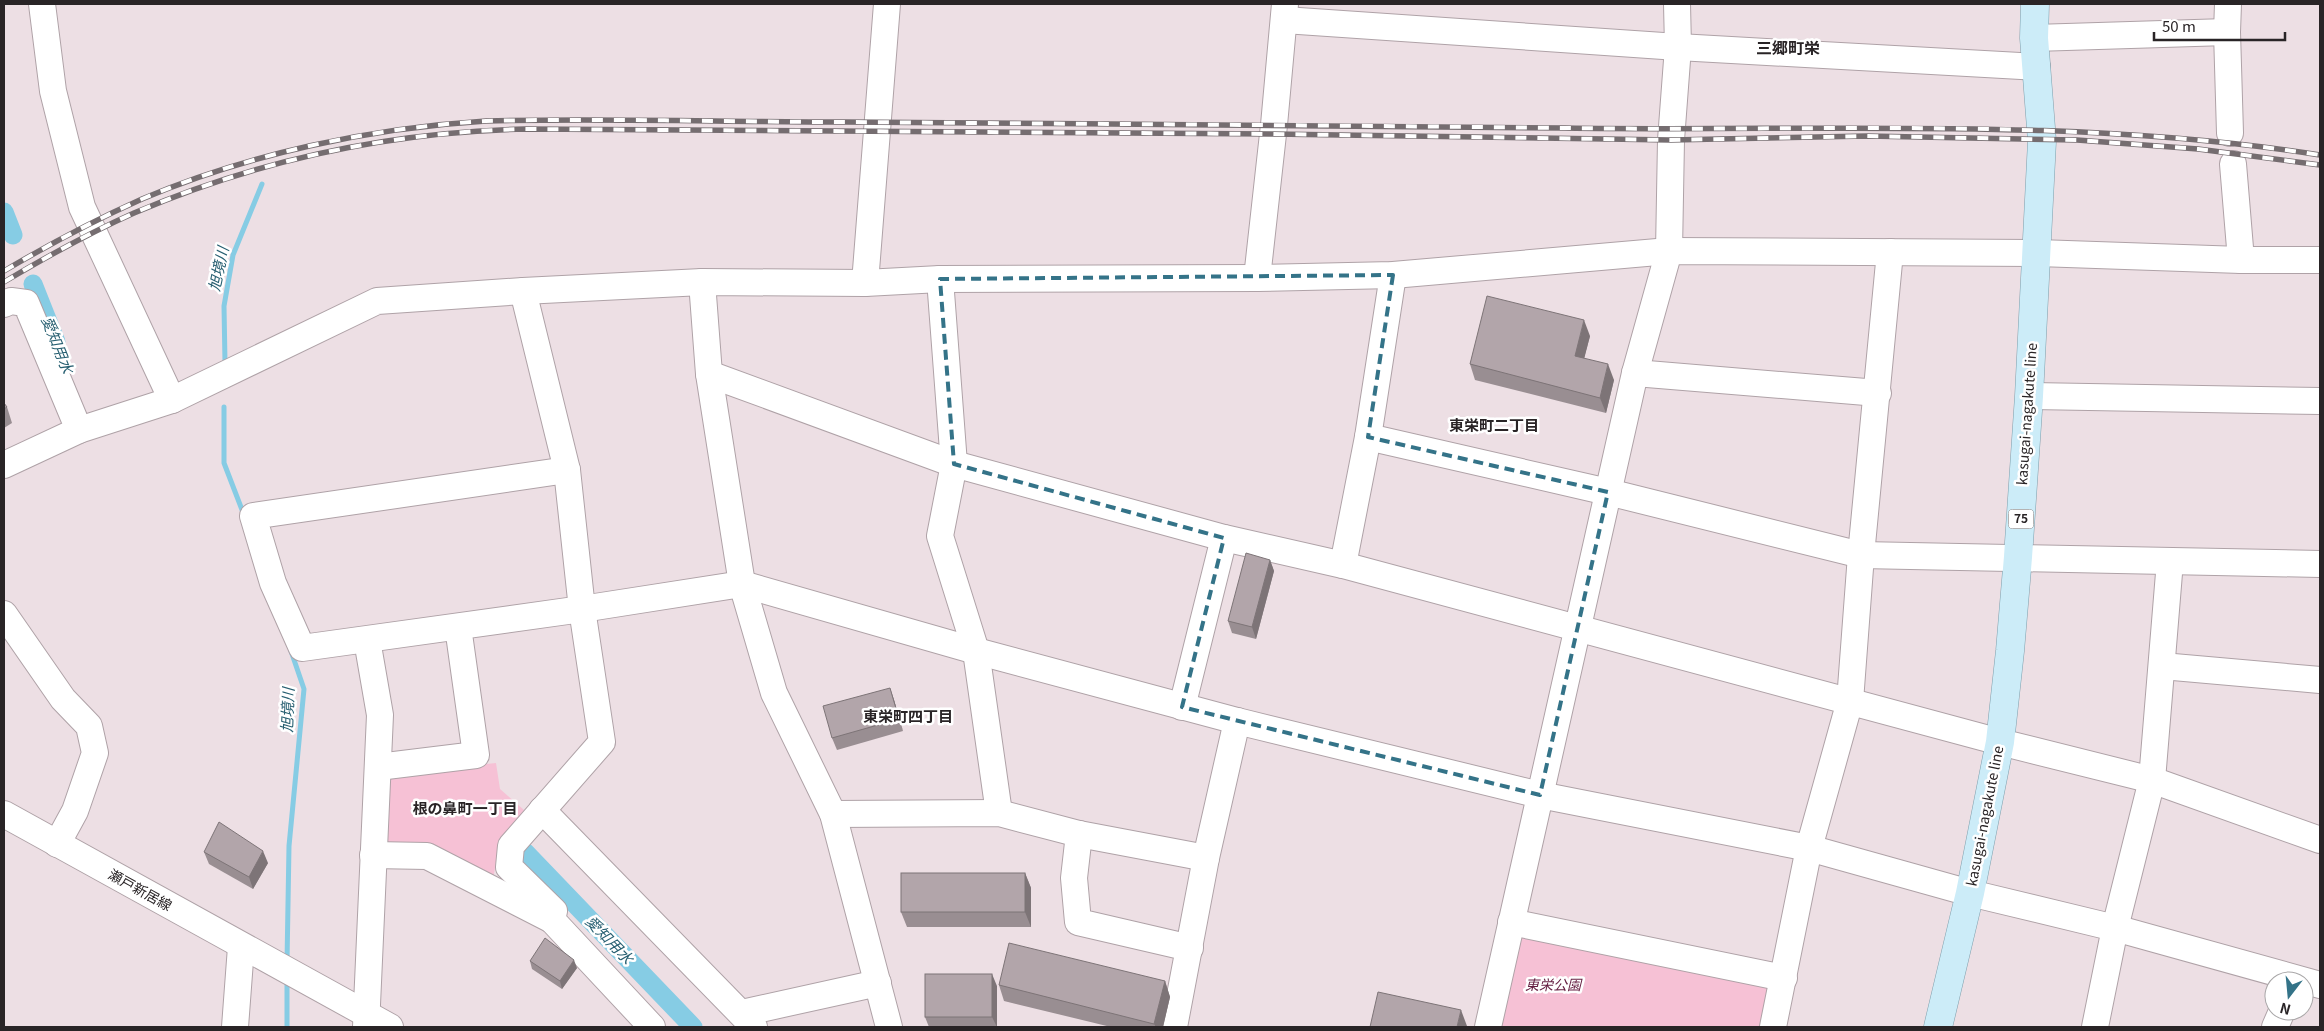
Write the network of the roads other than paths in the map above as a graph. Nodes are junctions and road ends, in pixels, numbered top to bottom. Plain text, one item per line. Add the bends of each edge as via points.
1 (42, 4) edge
2 (886, 4) edge
3 (1677, 4) edge
4 (2035, 4) edge
5 (2228, 4) edge
6 (1284, 12) edge
7 (2227, 32) junction
8 (2034, 38) junction
9 (1678, 46) junction
10 (2037, 67) junction
11 (2230, 133) dead end
12 (2233, 164) dead end
13 (1669, 251) junction
14 (1890, 252) junction
15 (2038, 253) junction
16 (2241, 260) junction
17 (2320, 260) edge
18 (1393, 274) junction
19 (1257, 278) junction
20 (940, 279) junction
21 (702, 282) junction
22 (865, 283) junction
23 (523, 291) junction
24 (4, 304) edge
25 (1635, 373) junction
26 (709, 374) junction
27 (1878, 392) junction
28 (2029, 396) junction
29 (172, 400) junction
30 (2320, 401) edge
31 (78, 430) junction
32 (1368, 437) junction
33 (954, 464) junction
34 (4, 466) edge
35 (566, 470) junction
36 (1608, 492) junction
37 (1224, 538) junction
38 (1860, 555) junction
39 (2018, 558) junction
40 (2170, 561) junction
41 (2320, 564) edge
42 (1343, 565) junction
43 (742, 584) junction
44 (582, 609) junction
45 (4, 614) edge
46 (458, 627) junction
47 (1577, 629) junction
48 (367, 640) junction
49 (976, 651) junction
50 (2162, 666) junction
51 (2320, 680) edge
52 (1850, 701) junction
53 (1182, 707) junction
54 (1237, 721) junction
55 (2000, 742) junction
56 (378, 767) junction
57 (2152, 780) junction
58 (1540, 795) junction
59 (542, 810) junction
60 (4, 814) edge
61 (833, 814) junction
62 (999, 814) junction
63 (1079, 834) junction
64 (2320, 840) edge
65 (57, 844) junction
66 (1809, 848) junction
67 (373, 855) junction
68 (1206, 858) junction
69 (1970, 893) junction
70 (552, 920) junction
71 (1511, 922) junction
72 (2115, 928) junction
73 (241, 947) junction
74 (1190, 948) junction
75 (2268, 971) edge
76 (1784, 978) junction
77 (878, 983) junction
78 (366, 1020) edge
79 (748, 1020) edge
80 (235, 1027) edge
81 (390, 1027) edge
82 (652, 1027) edge
83 (889, 1027) edge
84 (1174, 1027) edge
85 (1488, 1027) edge
86 (1772, 1027) edge
87 (1938, 1027) edge
88 (2095, 1027) edge

1 - 29 street via 54,91 82,207
2 - 22 street
3 - 9 street
4 - 8 main road, kasugai-nagakute line / 75
5 - 7 street
6 - 9 street
6 - 19 street
7 - 8 street
7 - 11 street
8 - 10 main road, kasugai-nagakute line / 75
9 - 10 street
9 - 13 street via 1671,140
10 - 15 main road, kasugai-nagakute line / 75 via 2042,141
12 - 16 street
13 - 14 street
13 - 18 street
13 - 25 street
14 - 15 street
14 - 27 street
15 - 16 street
15 - 28 main road, kasugai-nagakute line / 75
16 - 17 street
18 - 19 street
18 - 32 street
19 - 20 street
20 - 22 street
20 - 33 street
21 - 22 street
21 - 23 street
21 - 26 street
23 - 29 street via 377,301
23 - 35 street
24 - 31 street via 11,300 26,303
25 - 27 street
25 - 36 street
26 - 33 street
26 - 43 street
27 - 38 street
28 - 30 street
28 - 39 main road, kasugai-nagakute line / 75
29 - 31 street
31 - 34 street
32 - 36 street
32 - 42 street
33 - 37 street
33 - 49 street via 940,536
35 - 44 street
35 - 48 street via 253,516 273,583 302,648
36 - 38 street
36 - 47 street
37 - 42 street
37 - 53 street
38 - 39 street
38 - 52 street
39 - 40 street
39 - 55 main road, kasugai-nagakute line / 75
40 - 41 street
40 - 50 street
42 - 47 street
43 - 44 street
43 - 49 street
43 - 61 street via 774,693
44 - 46 street
44 - 59 street via 602,742
45 - 65 street via 63,699 89,726 95,753 75,811
46 - 48 street
46 - 56 street via 476,755
47 - 52 street
47 - 58 street
48 - 56 street via 380,714
49 - 53 street
49 - 62 street
50 - 51 street
50 - 57 street
52 - 55 street
52 - 66 street
53 - 54 street
54 - 58 street
54 - 68 street
55 - 57 street
55 - 69 main road, kasugai-nagakute line / 75
56 - 67 street
57 - 64 street
57 - 72 street
58 - 66 street
58 - 71 street
59 - 70 street via 511,846 509,867 554,910
59 - 79 street
60 - 65 street, 瀬戸新居線
61 - 62 street
61 - 77 street
62 - 63 street
63 - 68 street
63 - 74 street via 1074,878 1078,922
65 - 73 street, 瀬戸新居線
66 - 69 street
66 - 76 street
67 - 70 street via 427,856
67 - 78 street
68 - 74 street
69 - 72 street
69 - 87 main road, kasugai-nagakute line / 75
70 - 82 street
71 - 76 street
71 - 85 street
72 - 75 street
72 - 88 street
73 - 78 street, 瀬戸新居線
73 - 80 street
74 - 84 street
76 - 86 street
77 - 79 street
77 - 83 street
78 - 81 street, 瀬戸新居線

